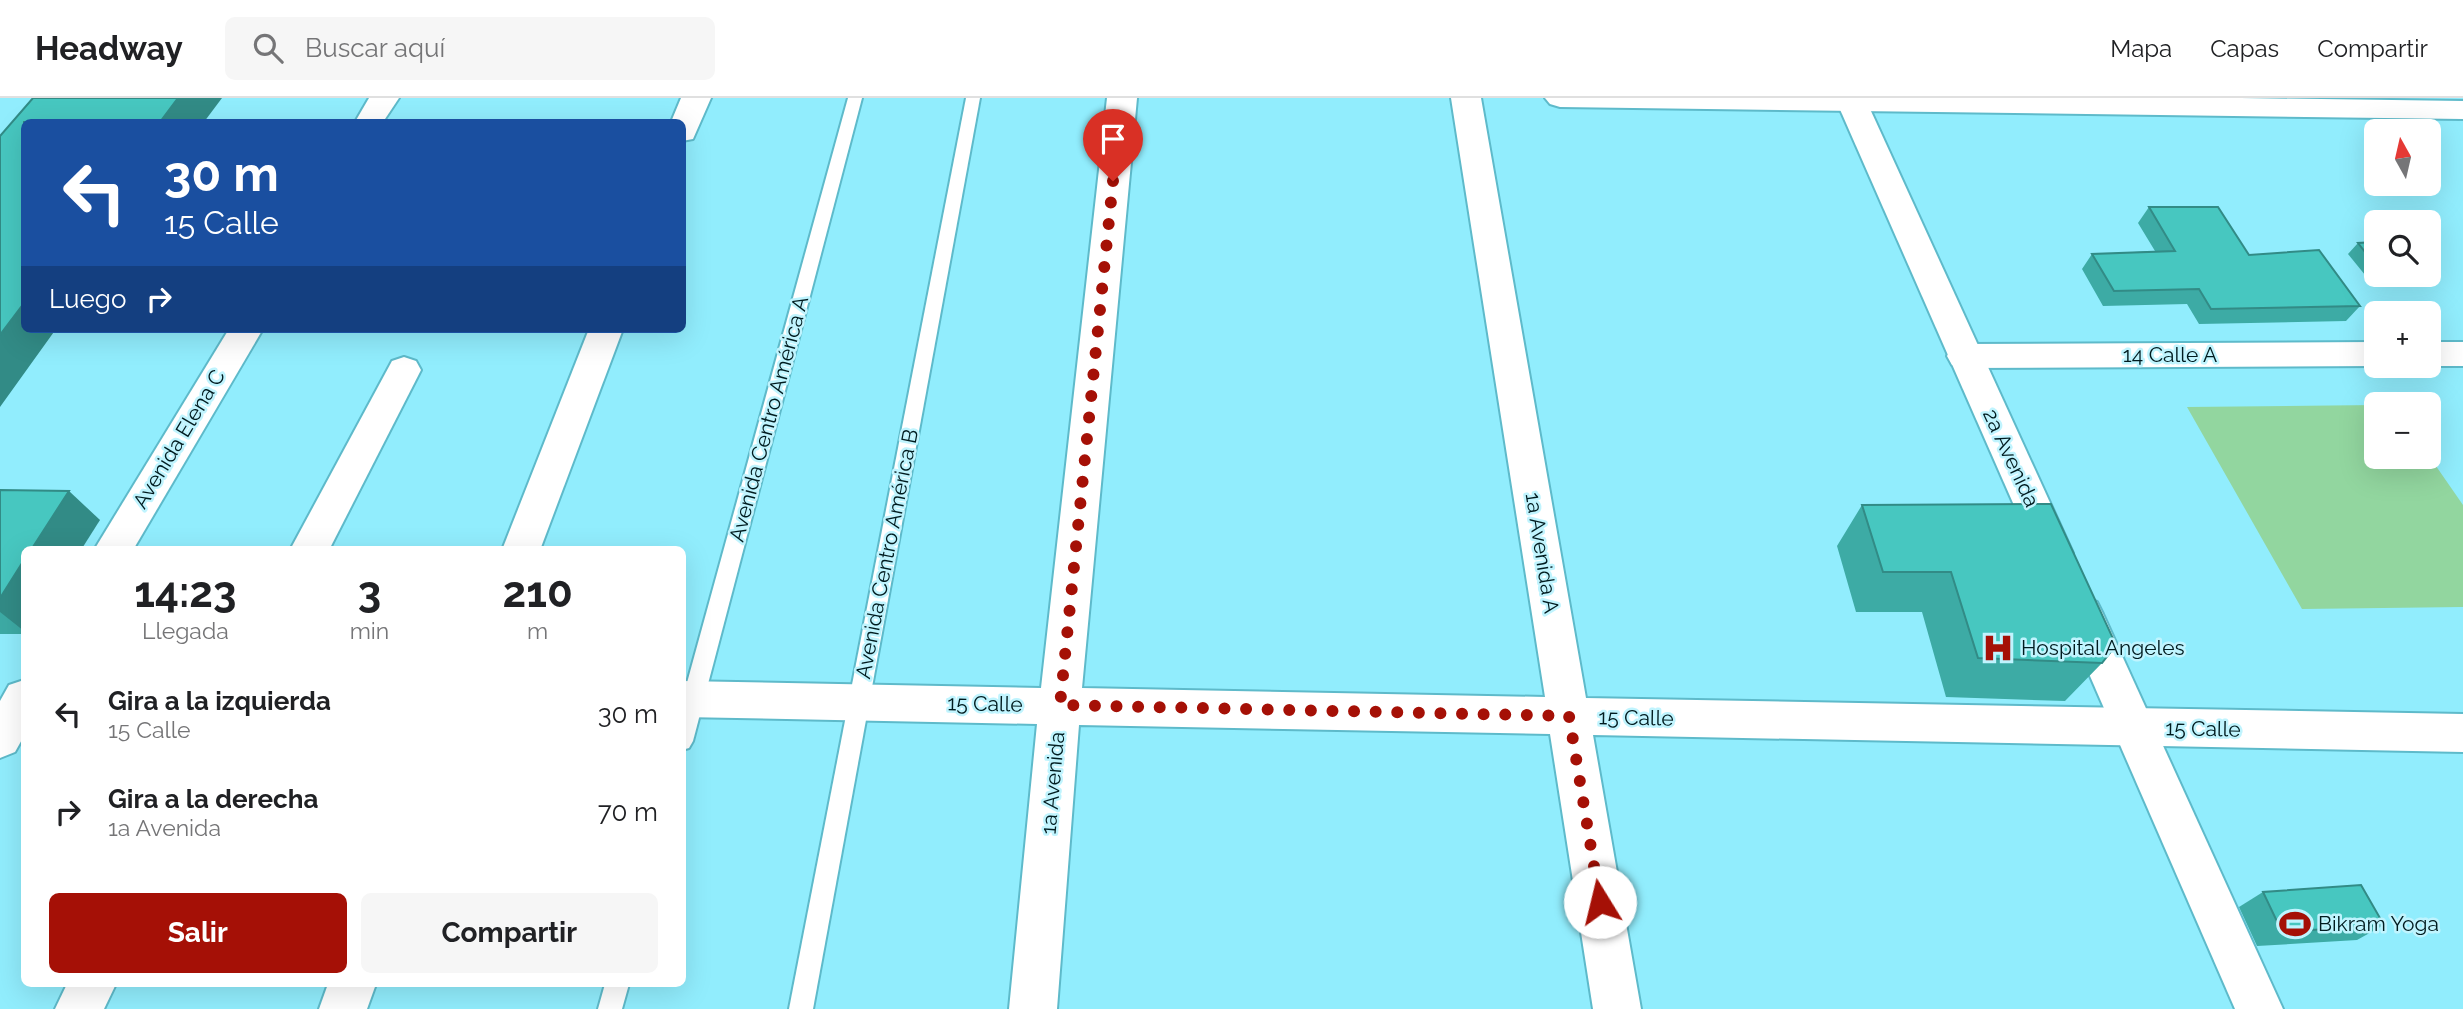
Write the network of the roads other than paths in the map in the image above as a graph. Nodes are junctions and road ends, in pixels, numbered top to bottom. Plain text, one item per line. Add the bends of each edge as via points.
1 (384, 98) edge
2 (696, 98) edge
3 (855, 98) edge
4 (973, 98) edge
5 (1122, 98) edge
6 (1466, 98) edge
7 (1560, 98) edge
8 (1851, 100) edge
9 (2463, 110) edge
10 (371, 119) edge
11 (686, 122) edge
12 (244, 333) edge
13 (604, 333) edge
14 (2364, 354) edge
15 (2441, 354) edge
16 (2463, 354) edge
17 (1964, 356) junction
18 (404, 370) dead end
19 (115, 546) edge
20 (311, 546) edge
21 (523, 546) edge
22 (21, 679) edge
23 (0, 680) edge
24 (688, 699) edge
25 (859, 702) junction
26 (21, 703) edge
27 (1060, 705) junction
28 (1569, 716) junction
29 (2135, 728) junction
30 (2461, 735) edge
31 (0, 739) edge
32 (90, 987) edge
33 (351, 987) edge
34 (616, 987) edge
35 (79, 1009) edge
36 (342, 1009) edge
37 (610, 1009) edge
38 (801, 1009) edge
39 (1033, 1009) edge
40 (1617, 1009) edge
41 (2259, 1009) edge

1 - 10 street
2 - 11 street
3 - 24 lane, Avenida Centro América A
4 - 25 lane, Avenida Centro América B
5 - 27 street, 1a Avenida
6 - 28 street, 1a Avenida A
7 - 8 street
8 - 9 street
8 - 17 street, 2a Avenida
12 - 19 street, Avenida Elena C
13 - 21 street
14 - 17 street, 14 Calle A
15 - 16 street
17 - 29 street, 2a Avenida
18 - 20 street
22 - 23 street
24 - 25 street, 15 Calle
25 - 27 street, 15 Calle
25 - 38 lane, Avenida Centro América B
26 - 31 street
27 - 28 street, 15 Calle
27 - 39 street, 1a Avenida
28 - 29 street, 15 Calle
28 - 40 street, 1a Avenida A
29 - 30 street, 15 Calle
29 - 41 street, 2a Avenida
32 - 35 street
33 - 36 street
34 - 37 lane

